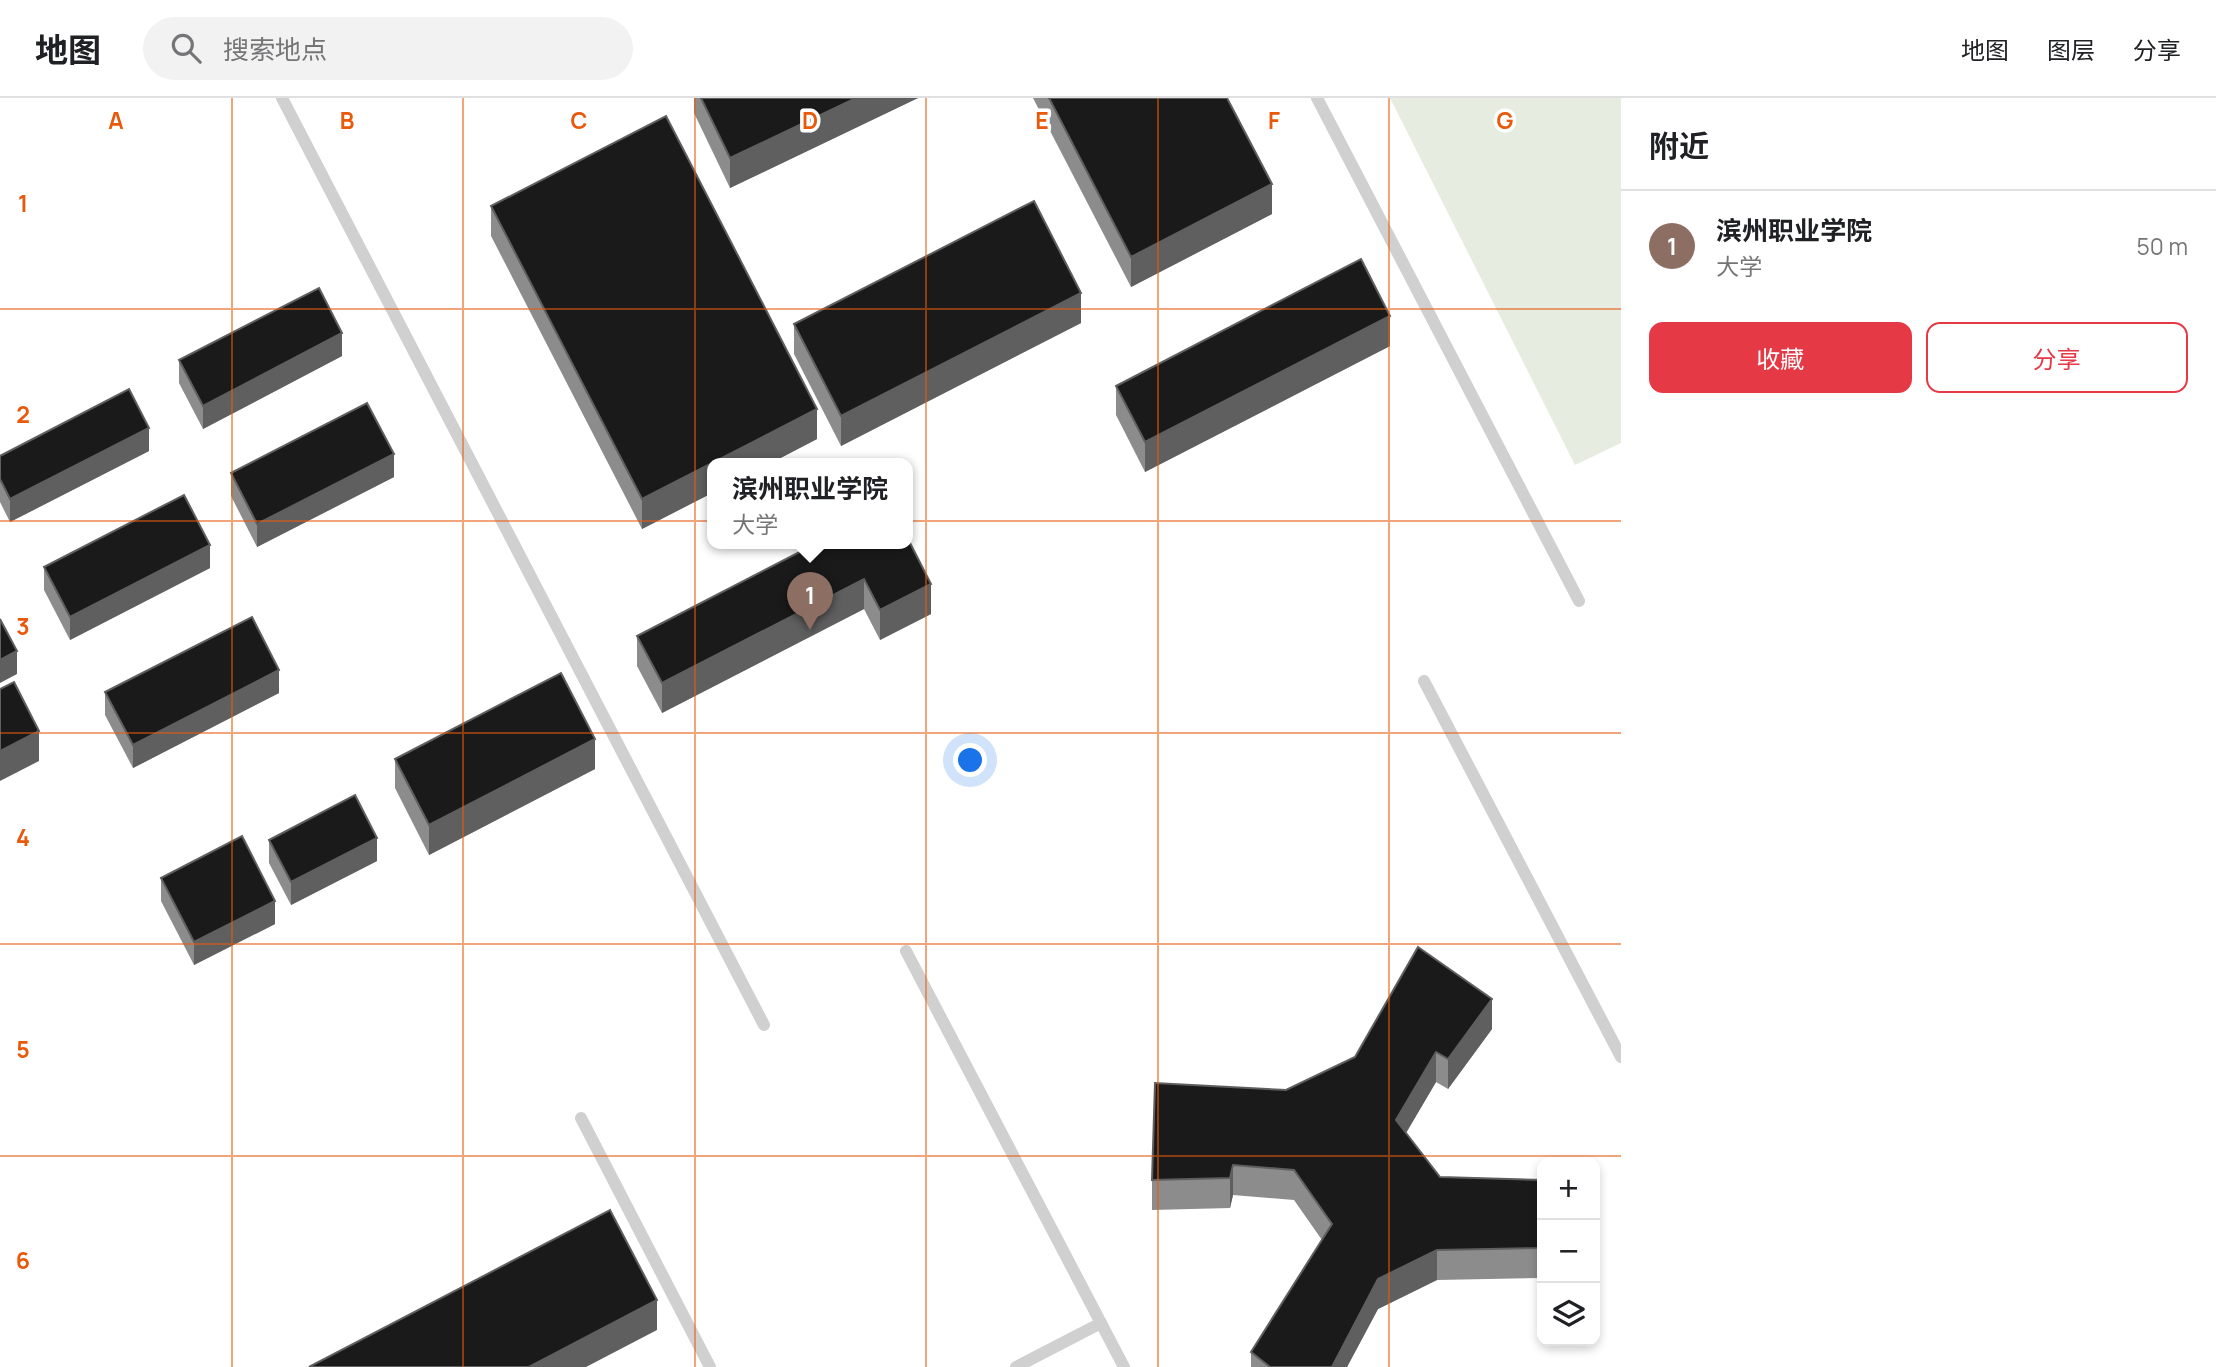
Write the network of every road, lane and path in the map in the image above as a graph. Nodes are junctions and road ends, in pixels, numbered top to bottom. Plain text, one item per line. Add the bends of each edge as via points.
1 (282, 98) edge
2 (1317, 98) edge
3 (1578, 601) dead end
4 (1424, 681) dead end
5 (906, 951) dead end
6 (764, 1025) dead end
7 (1620, 1054) edge
8 (581, 1118) dead end
9 (1101, 1323) junction
10 (710, 1367) edge
11 (1016, 1367) edge
12 (1124, 1367) edge

1 - 6 lane
2 - 3 lane
4 - 7 lane
5 - 9 lane
8 - 10 lane
9 - 11 lane
9 - 12 lane

